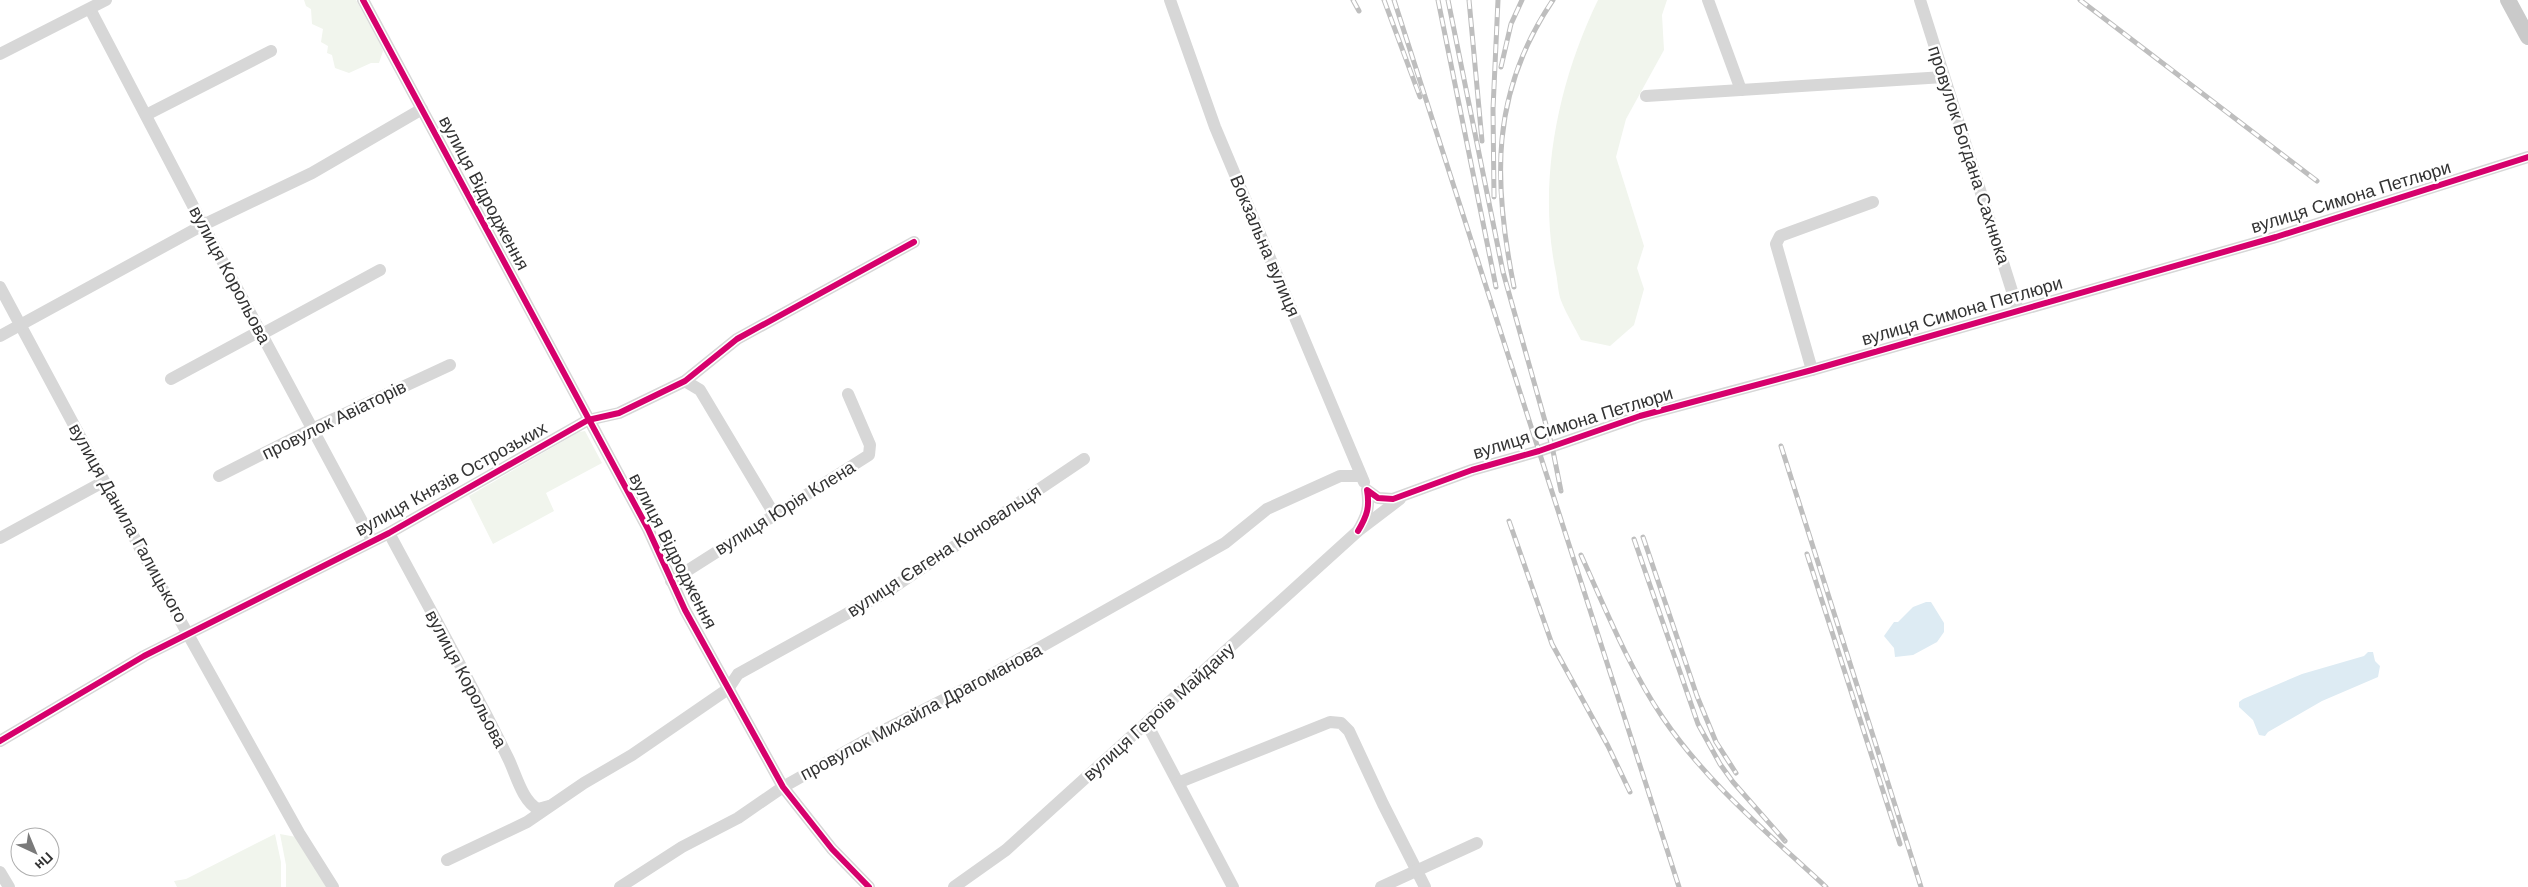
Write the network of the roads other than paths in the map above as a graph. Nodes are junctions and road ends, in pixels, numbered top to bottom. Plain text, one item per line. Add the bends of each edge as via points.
1 (106, 0) edge
2 (363, 0) edge
3 (1170, 0) edge
4 (1708, 0) edge
5 (1920, 0) edge
6 (2508, 0) edge
7 (90, 9) junction
8 (2528, 37) edge
9 (271, 51) dead end
10 (0, 54) edge
11 (1944, 77) junction
12 (1741, 90) junction
13 (1646, 96) dead end
14 (422, 109) junction
15 (146, 115) junction
16 (2528, 157) edge
17 (1873, 202) dead end
18 (203, 225) junction
19 (914, 242) dead end
20 (380, 270) dead end
21 (0, 287) edge
22 (2018, 310) junction
23 (22, 325) junction
24 (261, 332) junction
25 (0, 336) edge
26 (450, 365) dead end
27 (1812, 370) junction
28 (171, 379) dead end
29 (685, 381) junction
30 (848, 394) dead end
31 (588, 420) junction
32 (312, 429) junction
33 (1084, 459) dead end
34 (219, 476) dead end
35 (1361, 476) junction
36 (103, 482) junction
37 (1367, 490) junction
38 (1406, 495) junction
39 (774, 514) junction
40 (1358, 531) junction
41 (389, 533) junction
42 (0, 538) edge
43 (372, 540) junction
44 (671, 581) junction
45 (188, 633) junction
46 (728, 689) junction
47 (1147, 724) junction
48 (0, 741) edge
49 (1180, 782) junction
50 (783, 787) junction
51 (552, 805) junction
52 (1477, 843) dead end
53 (448, 860) dead end
54 (0, 872) edge
55 (1416, 872) junction
56 (9, 887) edge
57 (333, 887) edge
58 (620, 887) edge
59 (869, 887) edge
60 (954, 887) edge
61 (1233, 887) edge
62 (1381, 887) edge
63 (1425, 887) edge

1 - 7 street
2 - 14 street, вулиця Відродження
3 - 35 street, Вокзальна вулиця via 1214,127
4 - 12 street
5 - 11 street, провулок Богдана Сахнюка
6 - 8 main road
7 - 10 street
7 - 15 street, вулиця Корольова
9 - 15 street
11 - 12 street
11 - 22 street, провулок Богдана Сахнюка
12 - 13 street
14 - 18 street via 312,173
14 - 31 street, вулиця Відродження
15 - 18 street, вулиця Корольова
16 - 22 street, вулиця Симона Петлюри via 2276,237
17 - 27 street via 1780,236 1776,244
18 - 23 street
18 - 24 street, вулиця Корольова
19 - 29 street, вулиця Князів Острозьких via 737,339
20 - 24 street
21 - 23 street, вулиця Данила Галицького
22 - 27 street, вулиця Симона Петлюри
23 - 25 street
23 - 36 street, вулиця Данила Галицького
24 - 28 street
24 - 32 street, вулиця Корольова
26 - 32 street, провулок Авіаторів
27 - 38 street, вулиця Симона Петлюри via 1640,416 1472,470
29 - 31 street, вулиця Князів Острозьких via 619,413
29 - 39 street via 700,390
30 - 39 street, вулиця Юрія Клена via 870,444 869,455
31 - 41 street, вулиця Князів Острозьких
31 - 44 street, вулиця Відродження via 648,529
32 - 34 street, провулок Авіаторів
32 - 43 street, вулиця Корольова
33 - 46 street, вулиця Євгена Коновальця via 888,591 738,674
35 - 37 street, Вокзальна вулиця
35 - 50 street, провулок Михайла Драгоманова via 1340,476 1267,509 1225,543
36 - 42 street
36 - 45 street, вулиця Данила Галицького
37 - 38 street via 1378,498 1393,499
37 - 40 street via 1370,504
38 - 40 street, вулиця Героїв Майдану
39 - 44 street, вулиця Юрія Клена
40 - 47 street, вулиця Героїв Майдану
41 - 43 street, вулиця Князів Острозьких
41 - 51 street, вулиця Корольова via 527,799 538,809
43 - 45 street, вулиця Князів Острозьких
44 - 46 street, вулиця Відродження
45 - 48 street, вулиця Князів Острозьких
45 - 57 street, вулиця Данила Галицького via 299,833
46 - 50 street, вулиця Відродження
46 - 51 street, вулиця Євгена Коновальця
47 - 49 street
47 - 60 street, вулиця Героїв Майдану via 1006,850
49 - 55 street via 1330,722 1340,724 1349,730 1358,747
49 - 61 street
50 - 58 street, провулок Михайла Драгоманова via 758,806 682,847
50 - 59 street, вулиця Відродження via 832,849
51 - 53 street, вулиця Євгена Коновальця via 527,822
52 - 55 street
54 - 56 street
55 - 62 street
55 - 63 street

